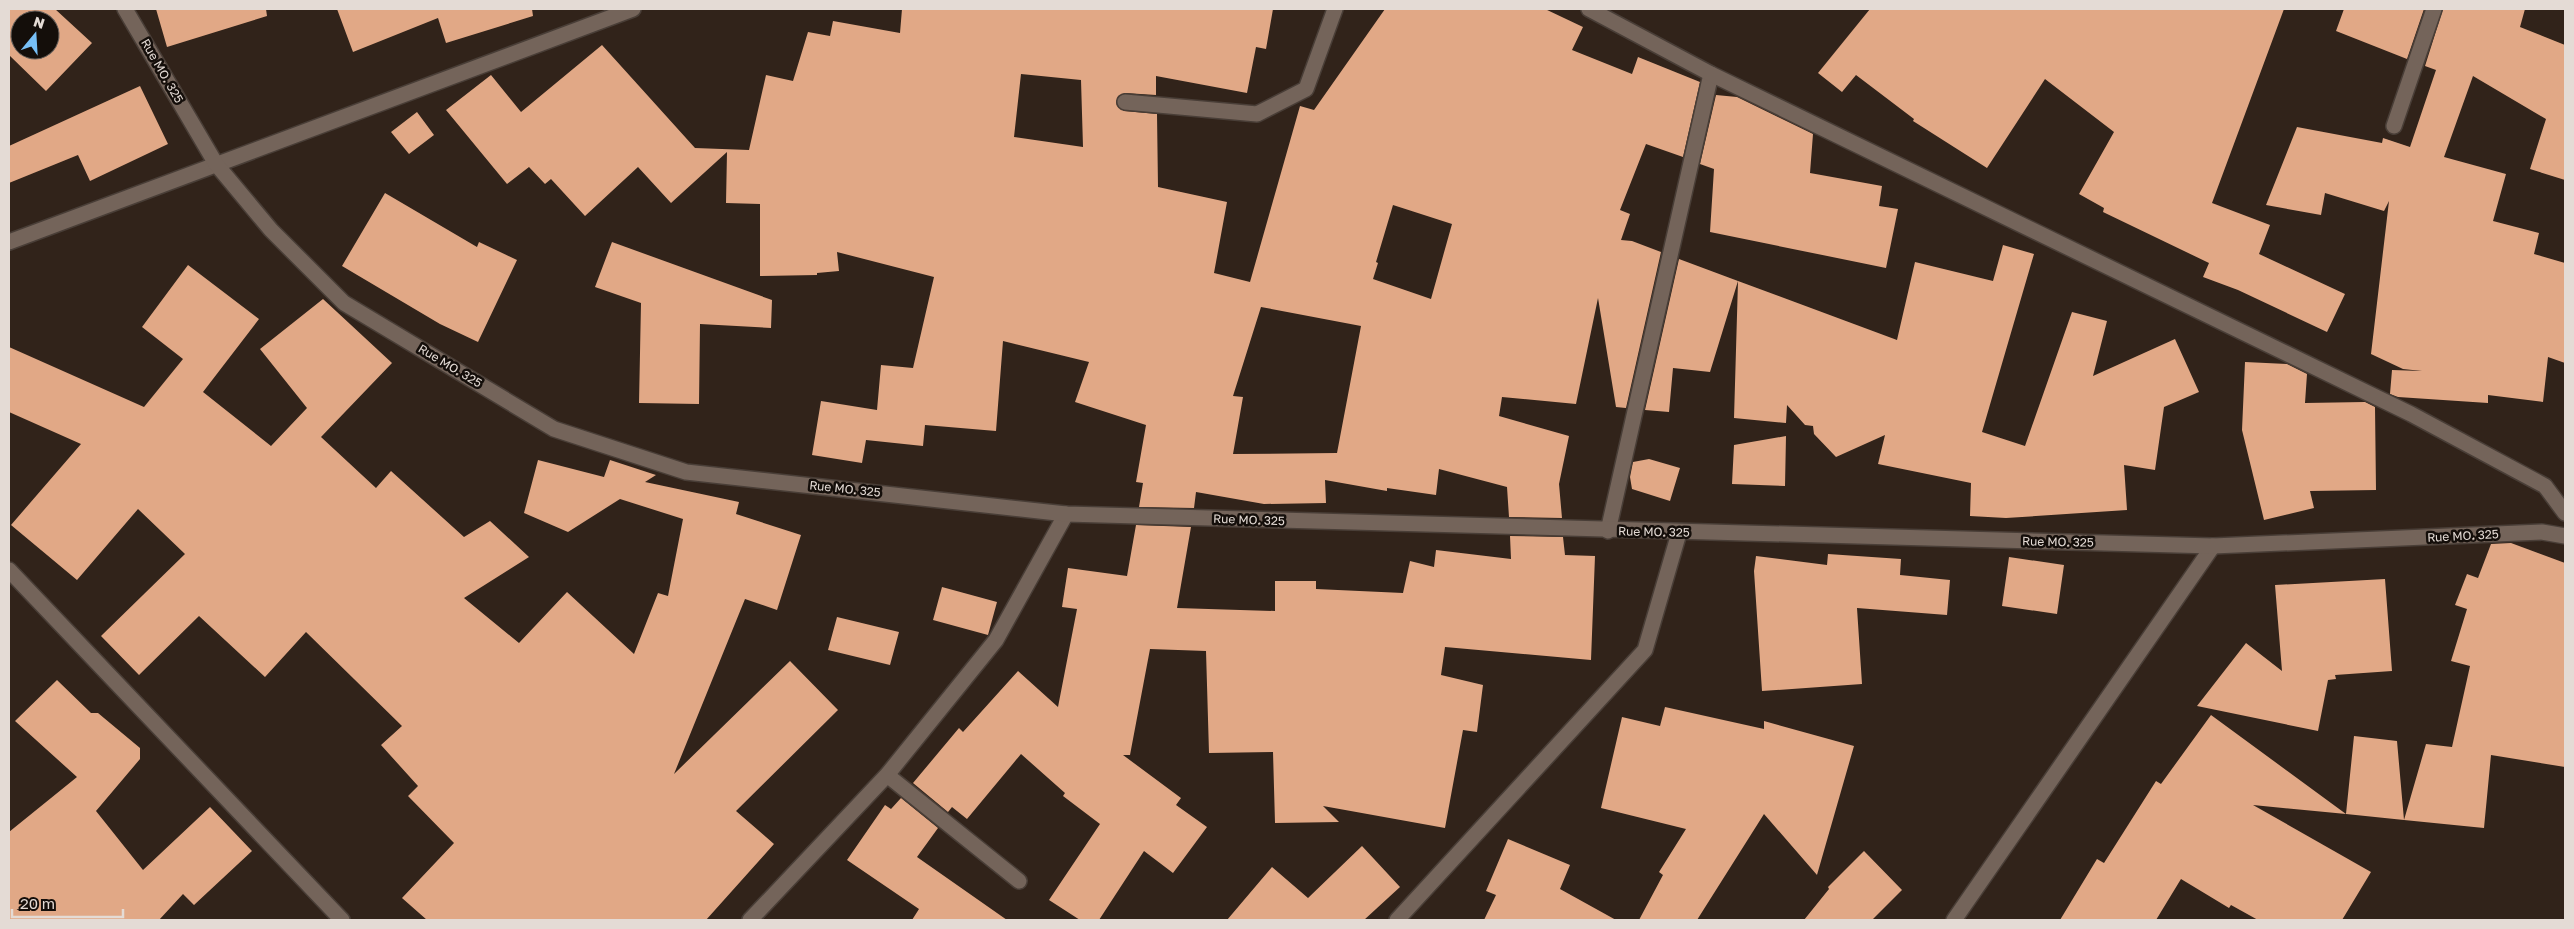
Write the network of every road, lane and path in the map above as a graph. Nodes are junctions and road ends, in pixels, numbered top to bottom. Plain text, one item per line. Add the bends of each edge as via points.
1 (126, 9) edge
2 (633, 9) edge
3 (1335, 9) edge
4 (1589, 9) edge
5 (2434, 9) edge
6 (1710, 74) junction
7 (1125, 102) dead end
8 (2394, 126) dead end
9 (216, 164) junction
10 (9, 242) edge
11 (2565, 513) edge
12 (1066, 514) junction
13 (1608, 531) junction
14 (1679, 533) junction
15 (2565, 536) edge
16 (2213, 546) junction
17 (9, 570) edge
18 (887, 774) junction
19 (1020, 881) dead end
20 (342, 920) edge
21 (750, 920) edge
22 (1397, 920) edge
23 (1954, 920) edge

1 - 9 street, Rue MO. 325
2 - 9 street
3 - 7 street via 1306,89 1257,114
4 - 6 street
5 - 8 street
6 - 11 street via 2411,414 2545,486
6 - 13 street
9 - 10 street
9 - 12 street, Rue MO. 325 via 271,230 344,303 554,429 686,472
12 - 13 street, Rue MO. 325
12 - 18 street via 996,640
13 - 14 street, Rue MO. 325
14 - 16 street, Rue MO. 325
14 - 22 street via 1645,650
15 - 16 street, Rue MO. 325 via 2542,532
16 - 23 street
17 - 20 street
18 - 19 street
18 - 21 street

